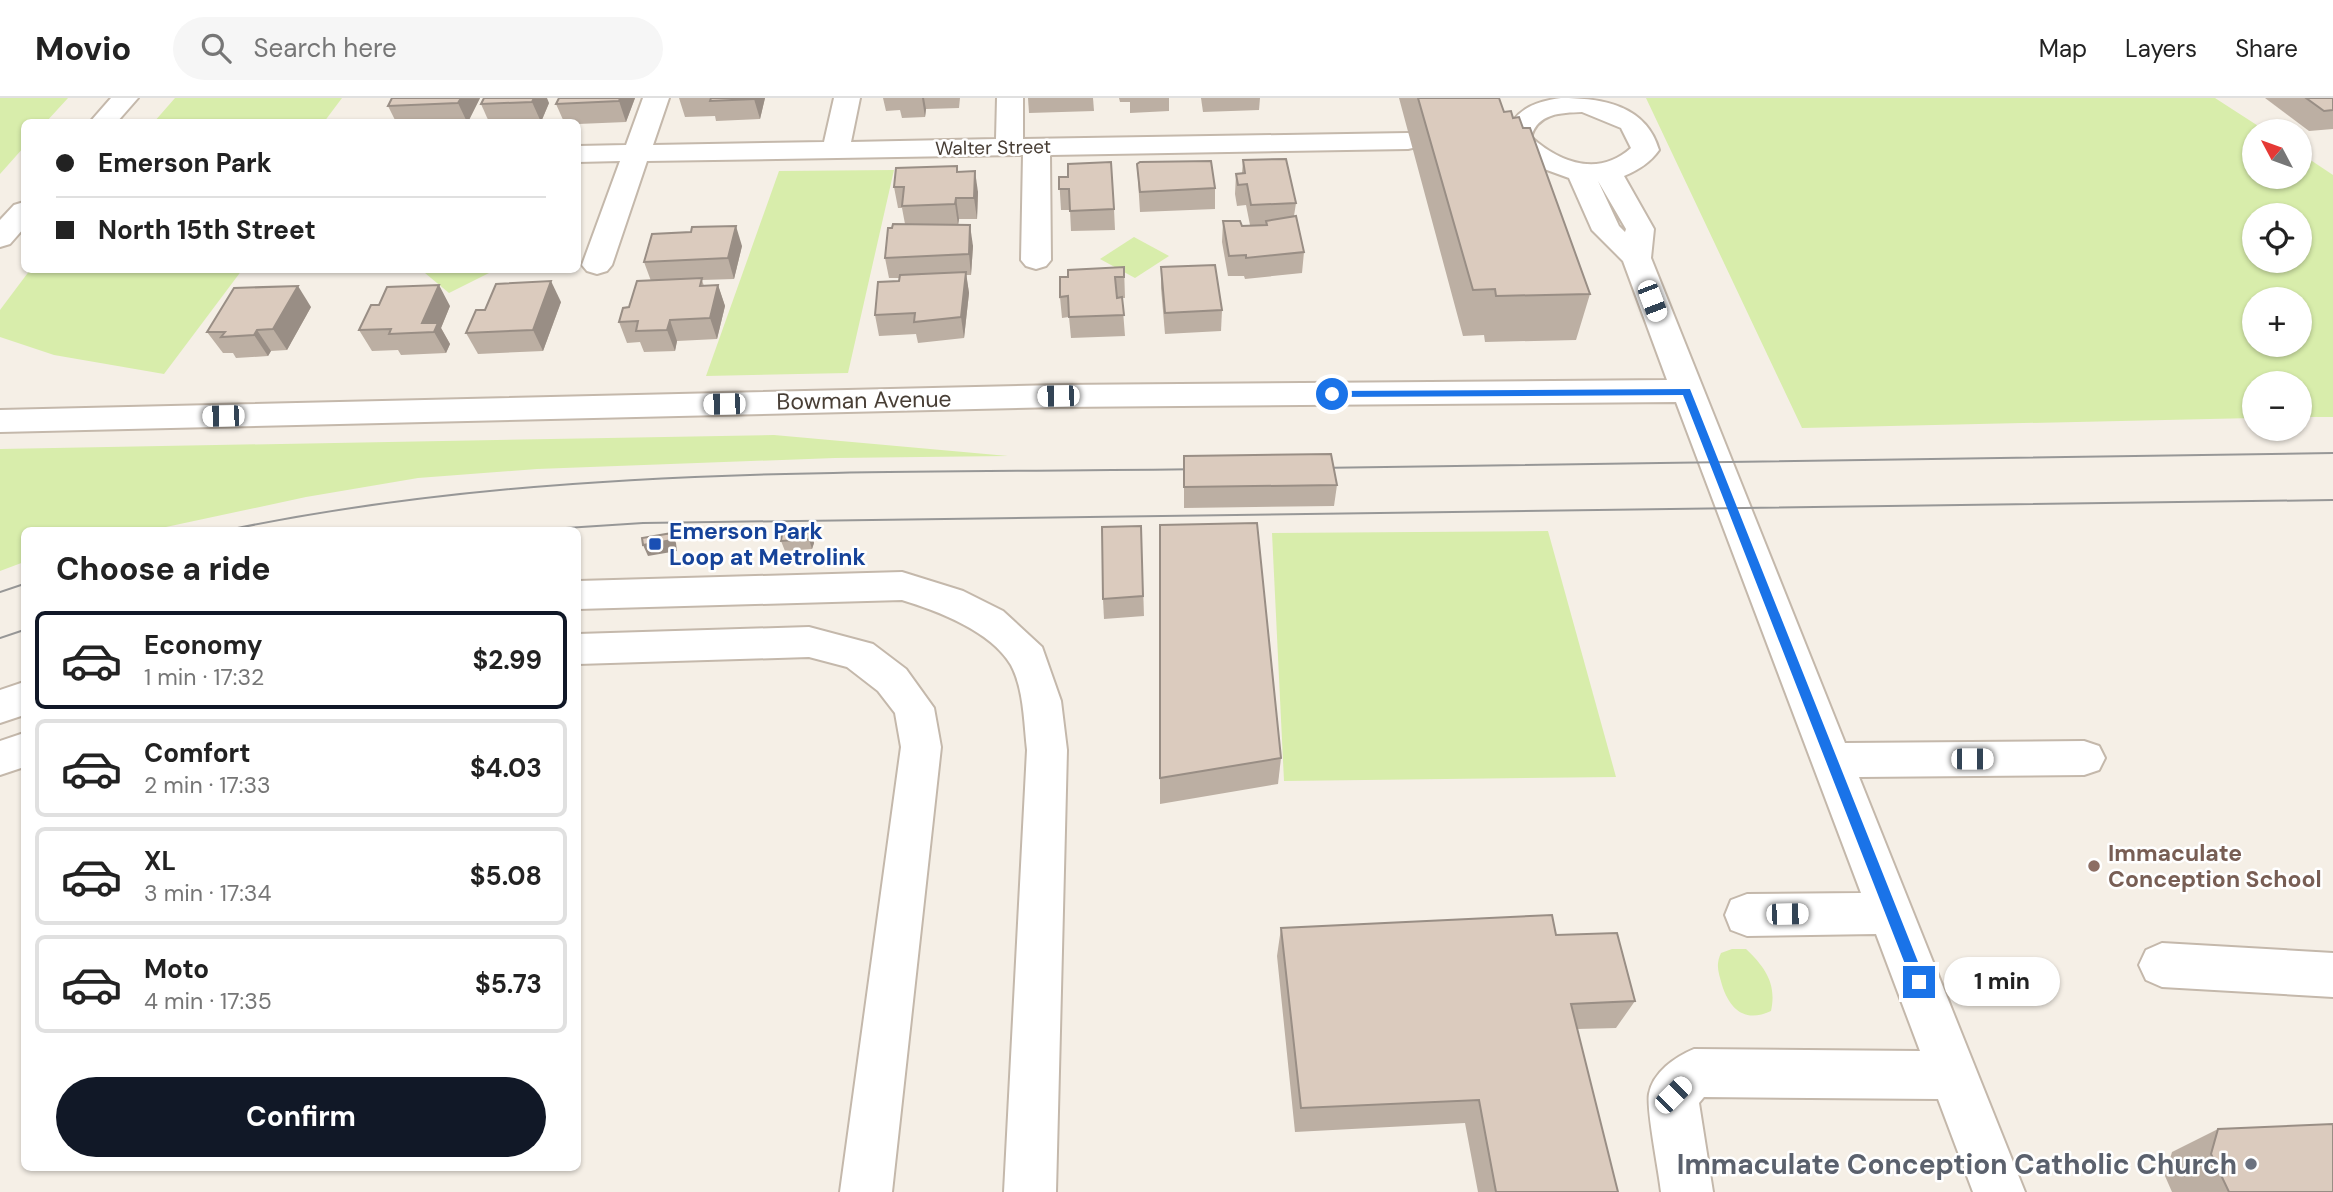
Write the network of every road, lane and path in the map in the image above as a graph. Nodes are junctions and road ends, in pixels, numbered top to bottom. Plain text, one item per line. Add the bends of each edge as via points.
1 (125, 98) edge
2 (656, 98) edge
3 (847, 98) edge
4 (1010, 98) edge
5 (1581, 101) edge
6 (1550, 102) edge
7 (106, 119) edge
8 (1491, 139) edge
9 (1517, 139) junction
10 (1408, 141) dead end
11 (1009, 147) junction
12 (1037, 147) junction
13 (836, 150) junction
14 (637, 153) junction
15 (581, 154) edge
16 (1594, 172) junction
17 (21, 214) edge
18 (0, 238) edge
19 (1036, 260) dead end
20 (597, 265) dead end
21 (1686, 391) junction
22 (0, 421) edge
23 (581, 595) edge
24 (581, 649) edge
25 (21, 699) edge
26 (0, 707) edge
27 (21, 751) edge
28 (0, 758) edge
29 (2084, 758) dead end
30 (1832, 760) junction
31 (1892, 913) junction
32 (1747, 915) dead end
33 (2162, 965) dead end
34 (2333, 975) edge
35 (1954, 1075) junction
36 (866, 1192) edge
37 (1030, 1192) edge
38 (1688, 1192) edge
39 (1999, 1192) edge

1 - 7 street
2 - 14 street
3 - 13 street
4 - 11 street
5 - 6 street
5 - 16 street via 1622,117 1642,134 1645,150 1634,163
6 - 9 street via 1531,114 1519,128
8 - 9 street
9 - 16 street via 1542,160
10 - 12 street, Walter Street
11 - 12 street, Walter Street
11 - 13 street, Walter Street
12 - 19 street
13 - 14 street, Walter Street
14 - 15 street, Walter Street
14 - 20 street
16 - 21 street via 1606,230 1636,258
17 - 18 street
21 - 22 street, Bowman Avenue via 1058,396
21 - 30 street
23 - 37 street via 902,586 950,601 990,621 1028,658 1041,701 1047,750
24 - 36 street via 809,642 859,655 892,680 914,708 921,747
25 - 26 street
27 - 28 street
29 - 30 street
30 - 31 street
31 - 32 street
31 - 35 street
33 - 34 street
35 - 38 street via 1694,1073 1673,1095
35 - 39 street

